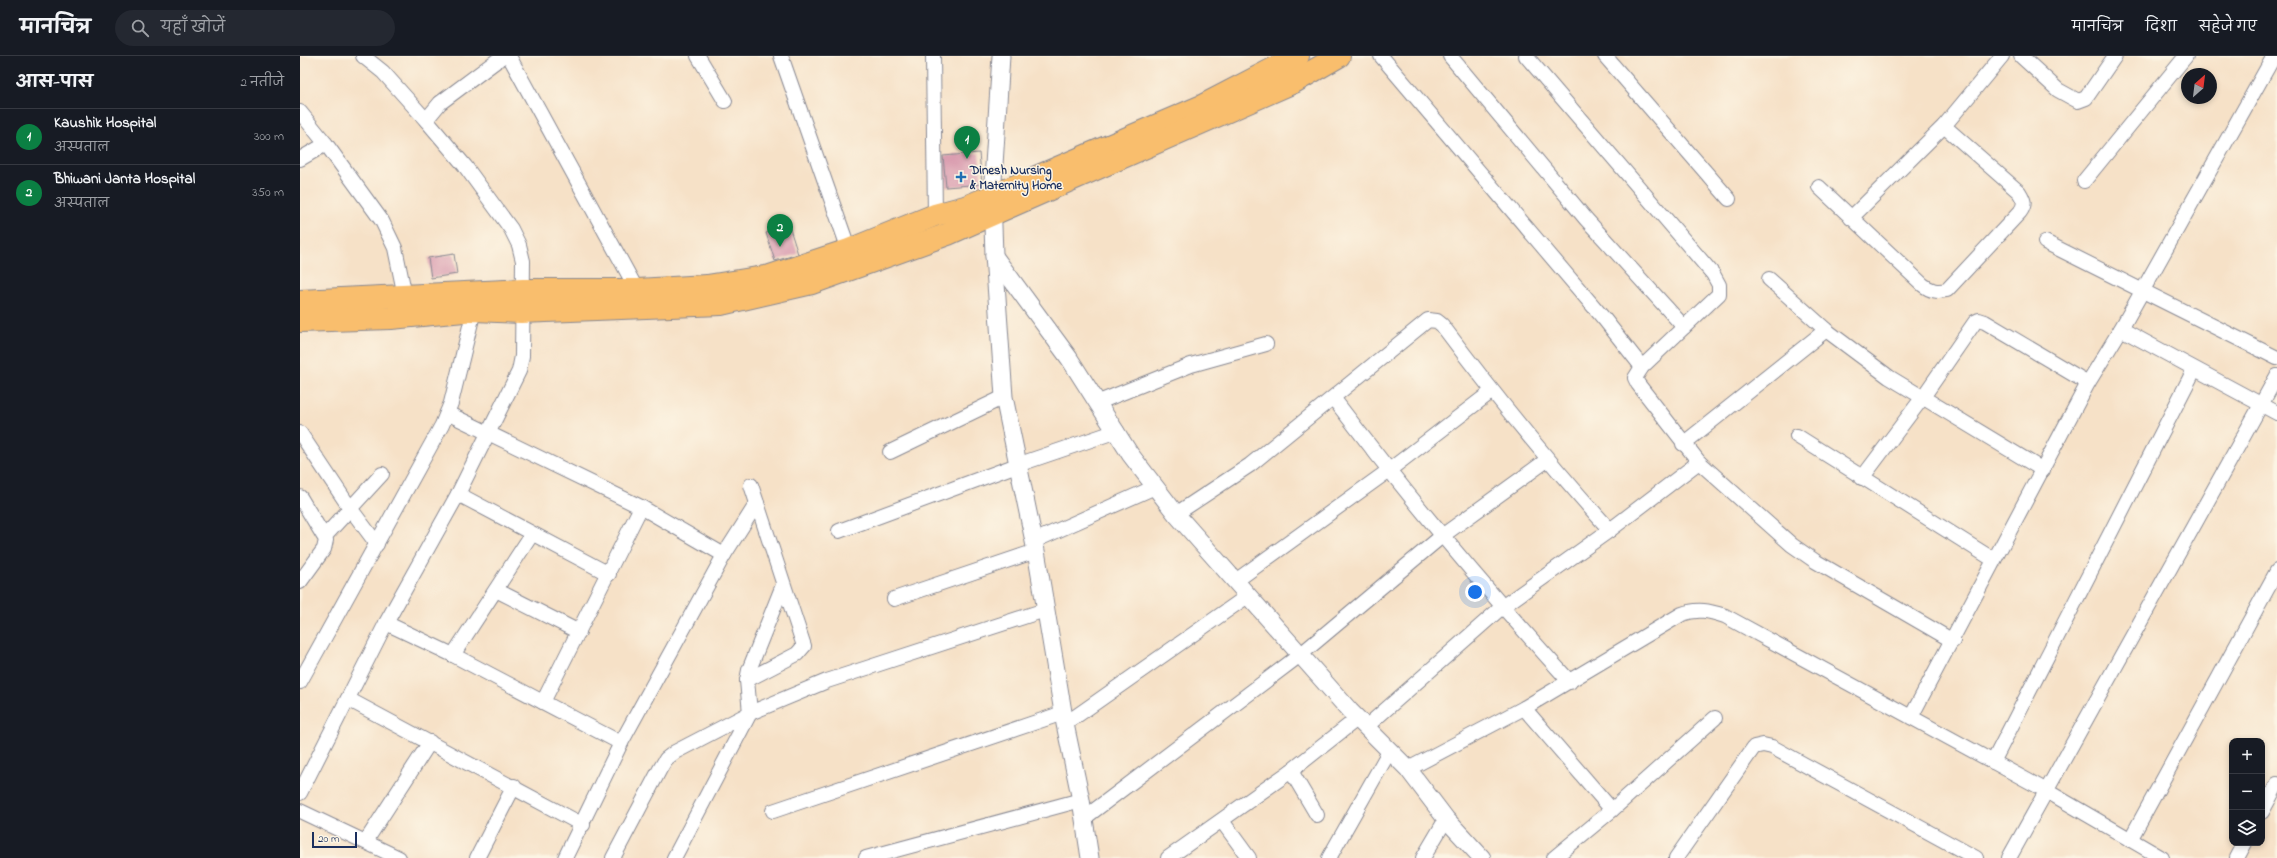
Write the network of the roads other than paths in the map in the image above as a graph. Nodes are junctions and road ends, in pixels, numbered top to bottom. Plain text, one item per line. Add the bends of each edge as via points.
1 (363, 56) edge
2 (503, 56) edge
3 (509, 56) edge
4 (698, 56) edge
5 (782, 56) edge
6 (933, 56) edge
7 (1001, 56) edge
8 (1339, 56) edge
9 (1381, 56) edge
10 (1450, 56) edge
11 (1526, 56) edge
12 (1605, 56) edge
13 (2002, 56) edge
14 (2020, 56) edge
15 (2115, 56) edge
16 (2186, 56) edge
17 (2274, 56) edge
18 (1287, 58) edge
19 (725, 101) dead end
20 (300, 112) edge
21 (426, 120) junction
22 (1944, 126) junction
23 (326, 144) junction
24 (300, 159) edge
25 (2084, 181) dead end
26 (1819, 187) dead end
27 (1729, 199) dead end
28 (993, 205) junction
29 (935, 215) junction
30 (1851, 218) junction
31 (2045, 242) dead end
32 (849, 250) junction
33 (994, 255) junction
34 (1769, 279) dead end
35 (2142, 289) junction
36 (524, 290) junction
37 (637, 290) junction
38 (405, 296) junction
39 (300, 301) edge
40 (474, 310) junction
41 (521, 312) junction
42 (300, 321) edge
43 (1684, 326) junction
44 (2121, 329) junction
45 (1826, 330) junction
46 (1266, 344) dead end
47 (2277, 358) edge
48 (1642, 367) junction
49 (2194, 370) junction
50 (2277, 376) edge
51 (2088, 383) junction
52 (1491, 392) junction
53 (1004, 397) junction
54 (1922, 397) junction
55 (1334, 399) junction
56 (1099, 402) junction
57 (2260, 403) junction
58 (447, 412) junction
59 (2277, 413) edge
60 (1117, 430) junction
61 (300, 433) edge
62 (488, 433) junction
63 (1797, 436) dead end
64 (1683, 444) junction
65 (890, 452) dead end
66 (1546, 460) junction
67 (1699, 462) junction
68 (1017, 465) junction
69 (2043, 470) junction
70 (1388, 471) junction
71 (382, 474) dead end
72 (1862, 478) junction
73 (751, 485) dead end
74 (1155, 487) junction
75 (458, 494) junction
76 (300, 497) edge
77 (757, 503) junction
78 (641, 507) junction
79 (350, 508) junction
80 (304, 513) edge
81 (1176, 514) junction
82 (1610, 530) junction
83 (839, 531) dead end
84 (532, 534) junction
85 (325, 536) junction
86 (1442, 536) junction
87 (377, 544) junction
88 (1035, 546) junction
89 (724, 555) junction
90 (1994, 560) junction
91 (2277, 571) edge
92 (609, 574) junction
93 (1237, 580) junction
94 (300, 582) edge
95 (783, 585) junction
96 (496, 590) junction
97 (1249, 595) junction
98 (894, 599) dead end
99 (1502, 607) junction
100 (1045, 610) junction
101 (386, 624) junction
102 (579, 632) junction
103 (1953, 640) junction
104 (453, 655) junction
105 (1300, 655) junction
106 (747, 680) junction
107 (300, 682) edge
108 (1570, 682) junction
109 (348, 699) junction
110 (542, 702) junction
111 (1524, 708) junction
112 (750, 713) junction
113 (1911, 717) junction
114 (1715, 718) dead end
115 (1064, 719) junction
116 (1362, 722) junction
117 (430, 742) junction
118 (621, 743) junction
119 (1390, 750) junction
120 (1993, 762) junction
121 (1408, 769) junction
122 (1291, 771) junction
123 (2277, 784) edge
124 (514, 786) junction
125 (2045, 790) junction
126 (300, 793) edge
127 (1081, 800) junction
128 (1612, 810) junction
129 (2263, 810) edge
130 (300, 811) edge
131 (773, 811) dead end
132 (1317, 815) dead end
133 (1084, 819) junction
134 (1446, 819) junction
135 (1222, 822) junction
136 (583, 825) junction
137 (2130, 840) junction
138 (366, 841) junction
139 (2243, 846) edge
140 (399, 858) edge
141 (477, 858) edge
142 (565, 858) edge
143 (613, 858) edge
144 (674, 858) edge
145 (866, 858) edge
146 (1090, 858) edge
147 (1168, 858) edge
148 (1249, 858) edge
149 (1330, 858) edge
150 (1423, 858) edge
151 (1482, 858) edge
152 (1554, 858) edge
153 (1676, 858) edge
154 (1976, 858) edge
155 (2009, 858) edge
156 (2162, 858) edge
157 (2237, 858) edge

1 - 21 street via 383,72
2 - 21 street via 440,102
3 - 37 street
4 - 19 street
5 - 32 street
6 - 29 street
7 - 28 street
8 - 28 main road via 1294,82
9 - 48 street
10 - 43 street via 1586,220
11 - 43 street via 1713,274 1719,286 1719,294
12 - 27 street
13 - 22 street
14 - 15 street via 2058,90 2078,101 2086,98
16 - 25 street
17 - 35 street
18 - 28 main road via 1202,106
20 - 23 street
21 - 36 street via 465,166 511,229 523,261
22 - 30 street
22 - 30 street via 2019,192 2024,200 2024,207 2020,212 1947,290 1939,292 1923,285
23 - 24 street
23 - 38 street via 390,236 396,248
26 - 30 street
28 - 29 main road via 965,207
28 - 33 street
28 - 41 main road via 948,234 812,284 721,304
29 - 32 main road
31 - 35 street
32 - 37 main road via 770,276 707,286
33 - 53 street
33 - 56 street
34 - 45 street
35 - 44 street
35 - 47 street
36 - 37 main road
36 - 38 main road
36 - 41 street
38 - 39 main road
40 - 41 main road
40 - 42 main road via 391,318
40 - 58 street
41 - 62 street via 522,356 519,371
43 - 48 street
44 - 49 street
44 - 51 street
45 - 54 street via 1889,377
45 - 64 street
46 - 56 street via 1191,365
48 - 64 street via 1635,378 1638,384
49 - 57 street
49 - 120 street
50 - 57 street
51 - 54 street via 1979,320 1975,322
51 - 69 street
52 - 55 street via 1442,324 1428,320
52 - 66 street
52 - 70 street
53 - 65 street
53 - 68 street
54 - 69 street
54 - 72 street
55 - 70 street
55 - 81 street via 1250,465
56 - 60 street
57 - 59 street
57 - 125 street
58 - 62 street
58 - 87 street
60 - 68 street
60 - 74 street via 1130,454
61 - 79 street
62 - 75 street
62 - 78 street
63 - 72 street
64 - 67 street
66 - 82 street
66 - 86 street
67 - 82 street
67 - 103 street via 1792,545 1815,561
68 - 83 street
68 - 88 street
69 - 90 street
70 - 86 street
70 - 93 street
71 - 79 street
72 - 90 street
73 - 77 street
74 - 81 street
74 - 88 street
75 - 84 street
75 - 101 street
76 - 80 street
77 - 89 street
77 - 95 street via 773,546
78 - 89 street
78 - 92 street
79 - 85 street
79 - 87 street
80 - 85 street
81 - 93 street
82 - 99 street
84 - 92 street
84 - 96 street
85 - 94 street via 324,549
86 - 99 street
86 - 105 street
87 - 107 street
88 - 98 street
88 - 100 street
89 - 118 street
90 - 103 street
91 - 137 street
92 - 102 street
93 - 97 street
95 - 106 street
95 - 106 street via 804,646 797,654
96 - 102 street
96 - 104 street
97 - 105 street
97 - 115 street
99 - 108 street
99 - 116 street
100 - 112 street via 827,681
100 - 115 street
101 - 104 street
101 - 109 street
102 - 110 street
103 - 113 street
104 - 110 street
105 - 116 street
105 - 133 street
106 - 112 street
108 - 111 street
108 - 113 street via 1682,614 1694,610 1708,610 1724,616
109 - 117 street
109 - 126 street
110 - 118 street
111 - 121 street
111 - 128 street
112 - 143 street via 666,759
112 - 144 street
113 - 120 street
114 - 128 street
115 - 127 street
115 - 131 street
116 - 119 street
116 - 122 street
117 - 124 street
117 - 138 street
118 - 136 street
119 - 121 street
119 - 149 street
120 - 125 street
121 - 134 street
122 - 132 street
122 - 135 street
123 - 129 street
124 - 136 street
124 - 141 street
125 - 137 street
125 - 155 street
127 - 133 street
127 - 145 street
128 - 152 street
130 - 138 street
133 - 146 street
134 - 150 street
134 - 151 street
135 - 147 street
135 - 148 street
136 - 142 street
137 - 156 street
138 - 140 street
139 - 157 street
153 - 154 street via 1754,747 1763,745 1772,747

